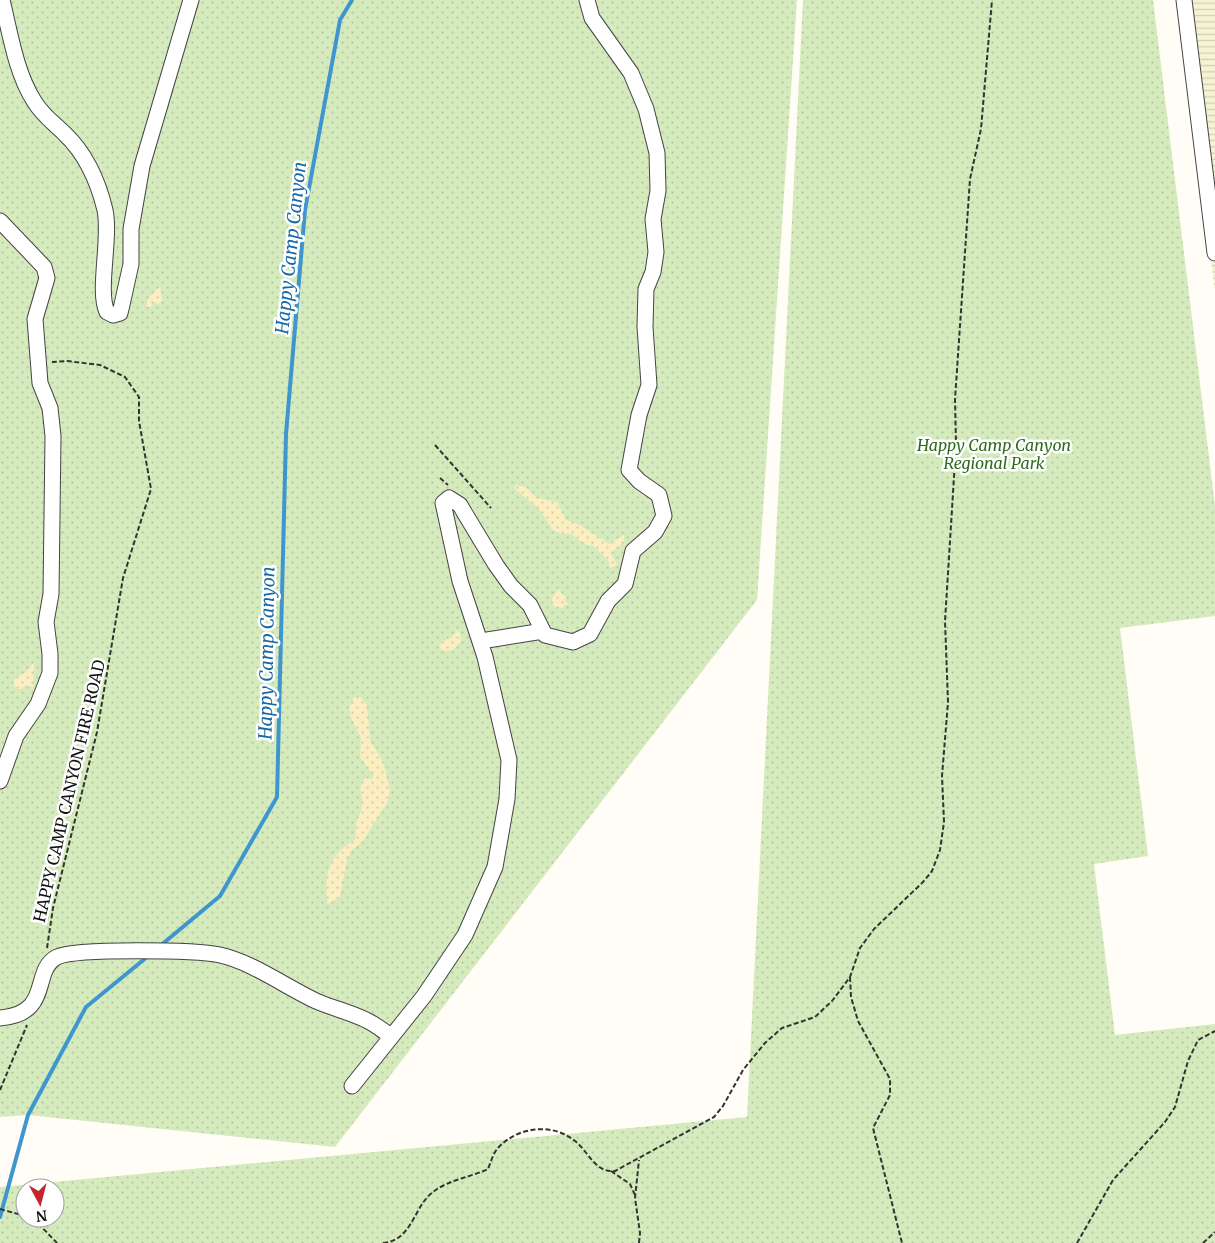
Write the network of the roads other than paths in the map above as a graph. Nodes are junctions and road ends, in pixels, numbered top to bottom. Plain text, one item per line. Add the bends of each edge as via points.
1 (2, 0) edge
2 (191, 0) edge
3 (587, 0) edge
4 (1184, 0) edge
5 (0, 221) edge
6 (1215, 253) edge
7 (543, 631) junction
8 (481, 641) junction
9 (0, 781) edge
10 (0, 1018) edge
11 (391, 1036) junction
12 (352, 1086) dead end

1 - 2 lane via 28,90 42,113 65,133 91,166 107,233 105,307 113,315 120,313 131,264 132,229 142,166
3 - 7 lane via 592,18 632,72 657,153 658,191 653,219 656,252 646,289 649,385 639,414 629,470 659,495 664,516 655,532 633,551 624,584 608,601 590,634 573,642 545,635
4 - 6 lane
5 - 9 lane via 44,266 47,278 35,319 40,383 50,408 53,436 51,594 46,622 50,673 38,704 16,736
7 - 8 lane
7 - 8 lane via 530,605 501,572 460,505 449,498 443,503 444,513 460,581
8 - 11 lane via 509,760 510,782 495,866 465,935 445,968
10 - 11 lane via 18,1015 31,1008 50,963 56,958 102,951 200,953 233,959 317,1001 366,1020
11 - 12 lane

